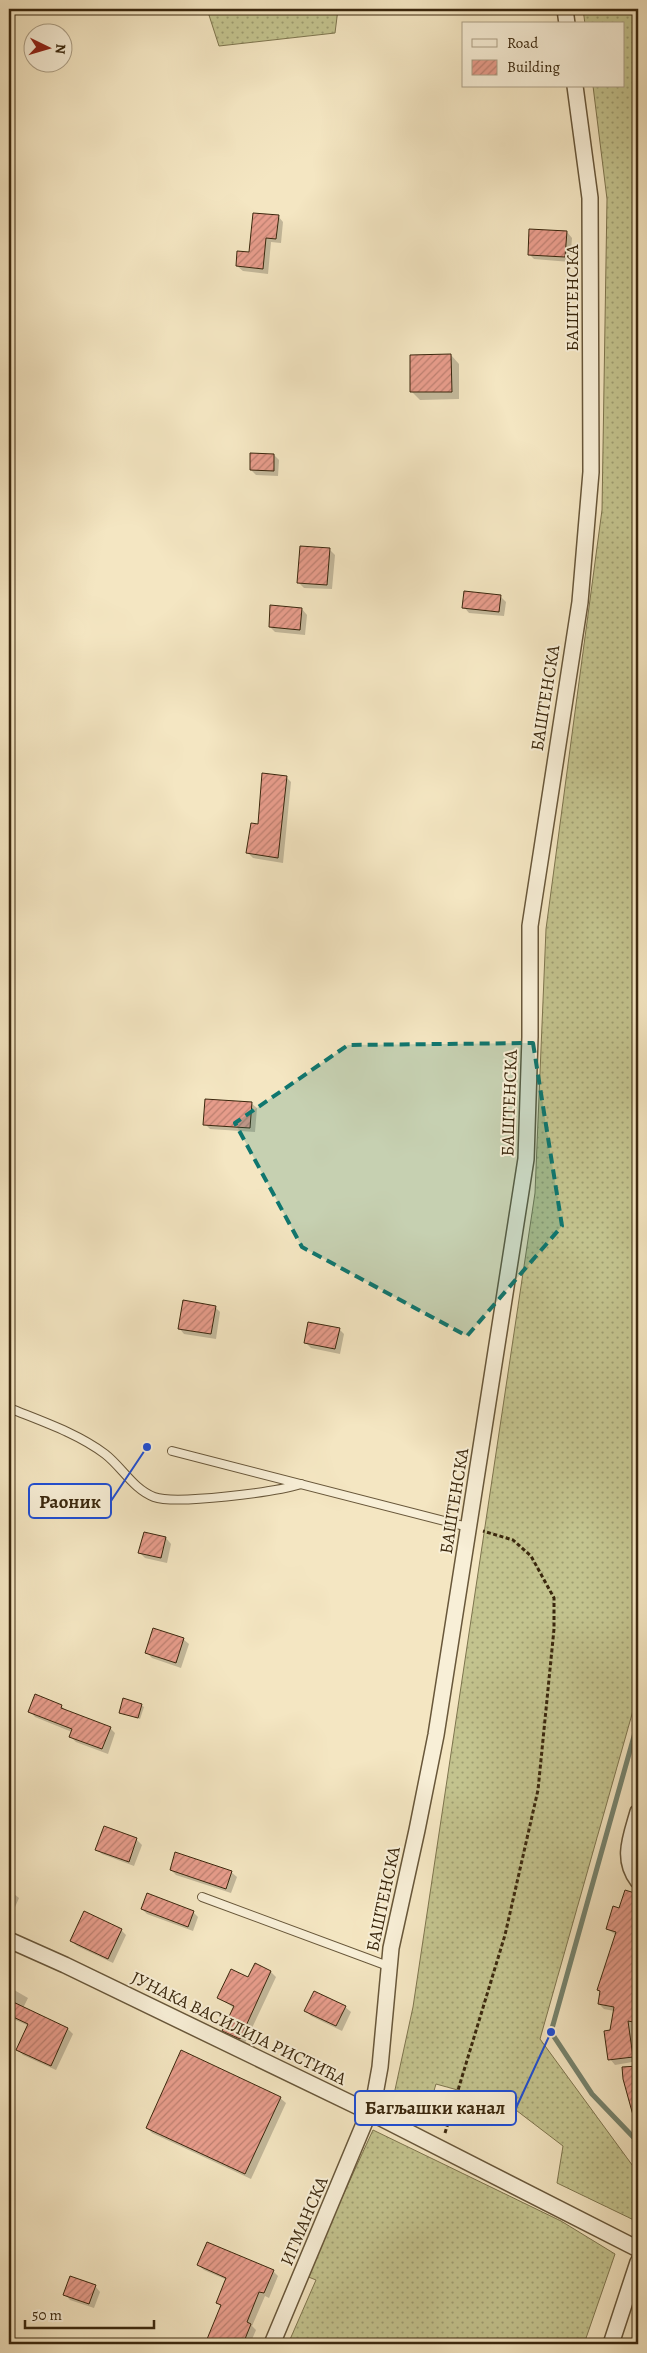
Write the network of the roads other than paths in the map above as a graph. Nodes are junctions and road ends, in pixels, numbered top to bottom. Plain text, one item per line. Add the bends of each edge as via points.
1 (565, 9) edge
2 (567, 22) edge
3 (575, 88) edge
4 (9, 1408) edge
5 (172, 1451) dead end
6 (301, 1484) junction
7 (468, 1527) junction
8 (638, 1812) edge
9 (638, 1880) edge
10 (202, 1897) dead end
11 (9, 1940) edge
12 (388, 1966) junction
13 (369, 2112) junction
14 (638, 2249) edge
15 (638, 2262) edge
16 (272, 2344) edge
17 (611, 2344) edge

1 - 2 street
3 - 7 street, БАШТЕНСКА via 590,198 591,472 580,602 530,926 526,1158
4 - 6 lane via 93,1446 117,1464 138,1488 161,1499 253,1493
5 - 6 lane
6 - 7 lane
7 - 12 street, БАШТЕНСКА via 436,1735
8 - 9 street via 627,1858 630,1870
10 - 12 lane
11 - 13 street, ЈУНАКА ВАСИЛИЈА РИСТИЋА
12 - 13 street, БАШТЕНСКА via 380,2067
13 - 14 street, ЈУНАКА ВАСИЛИЈА РИСТИЋА
13 - 16 street, ИГМАНСКА
15 - 17 street

